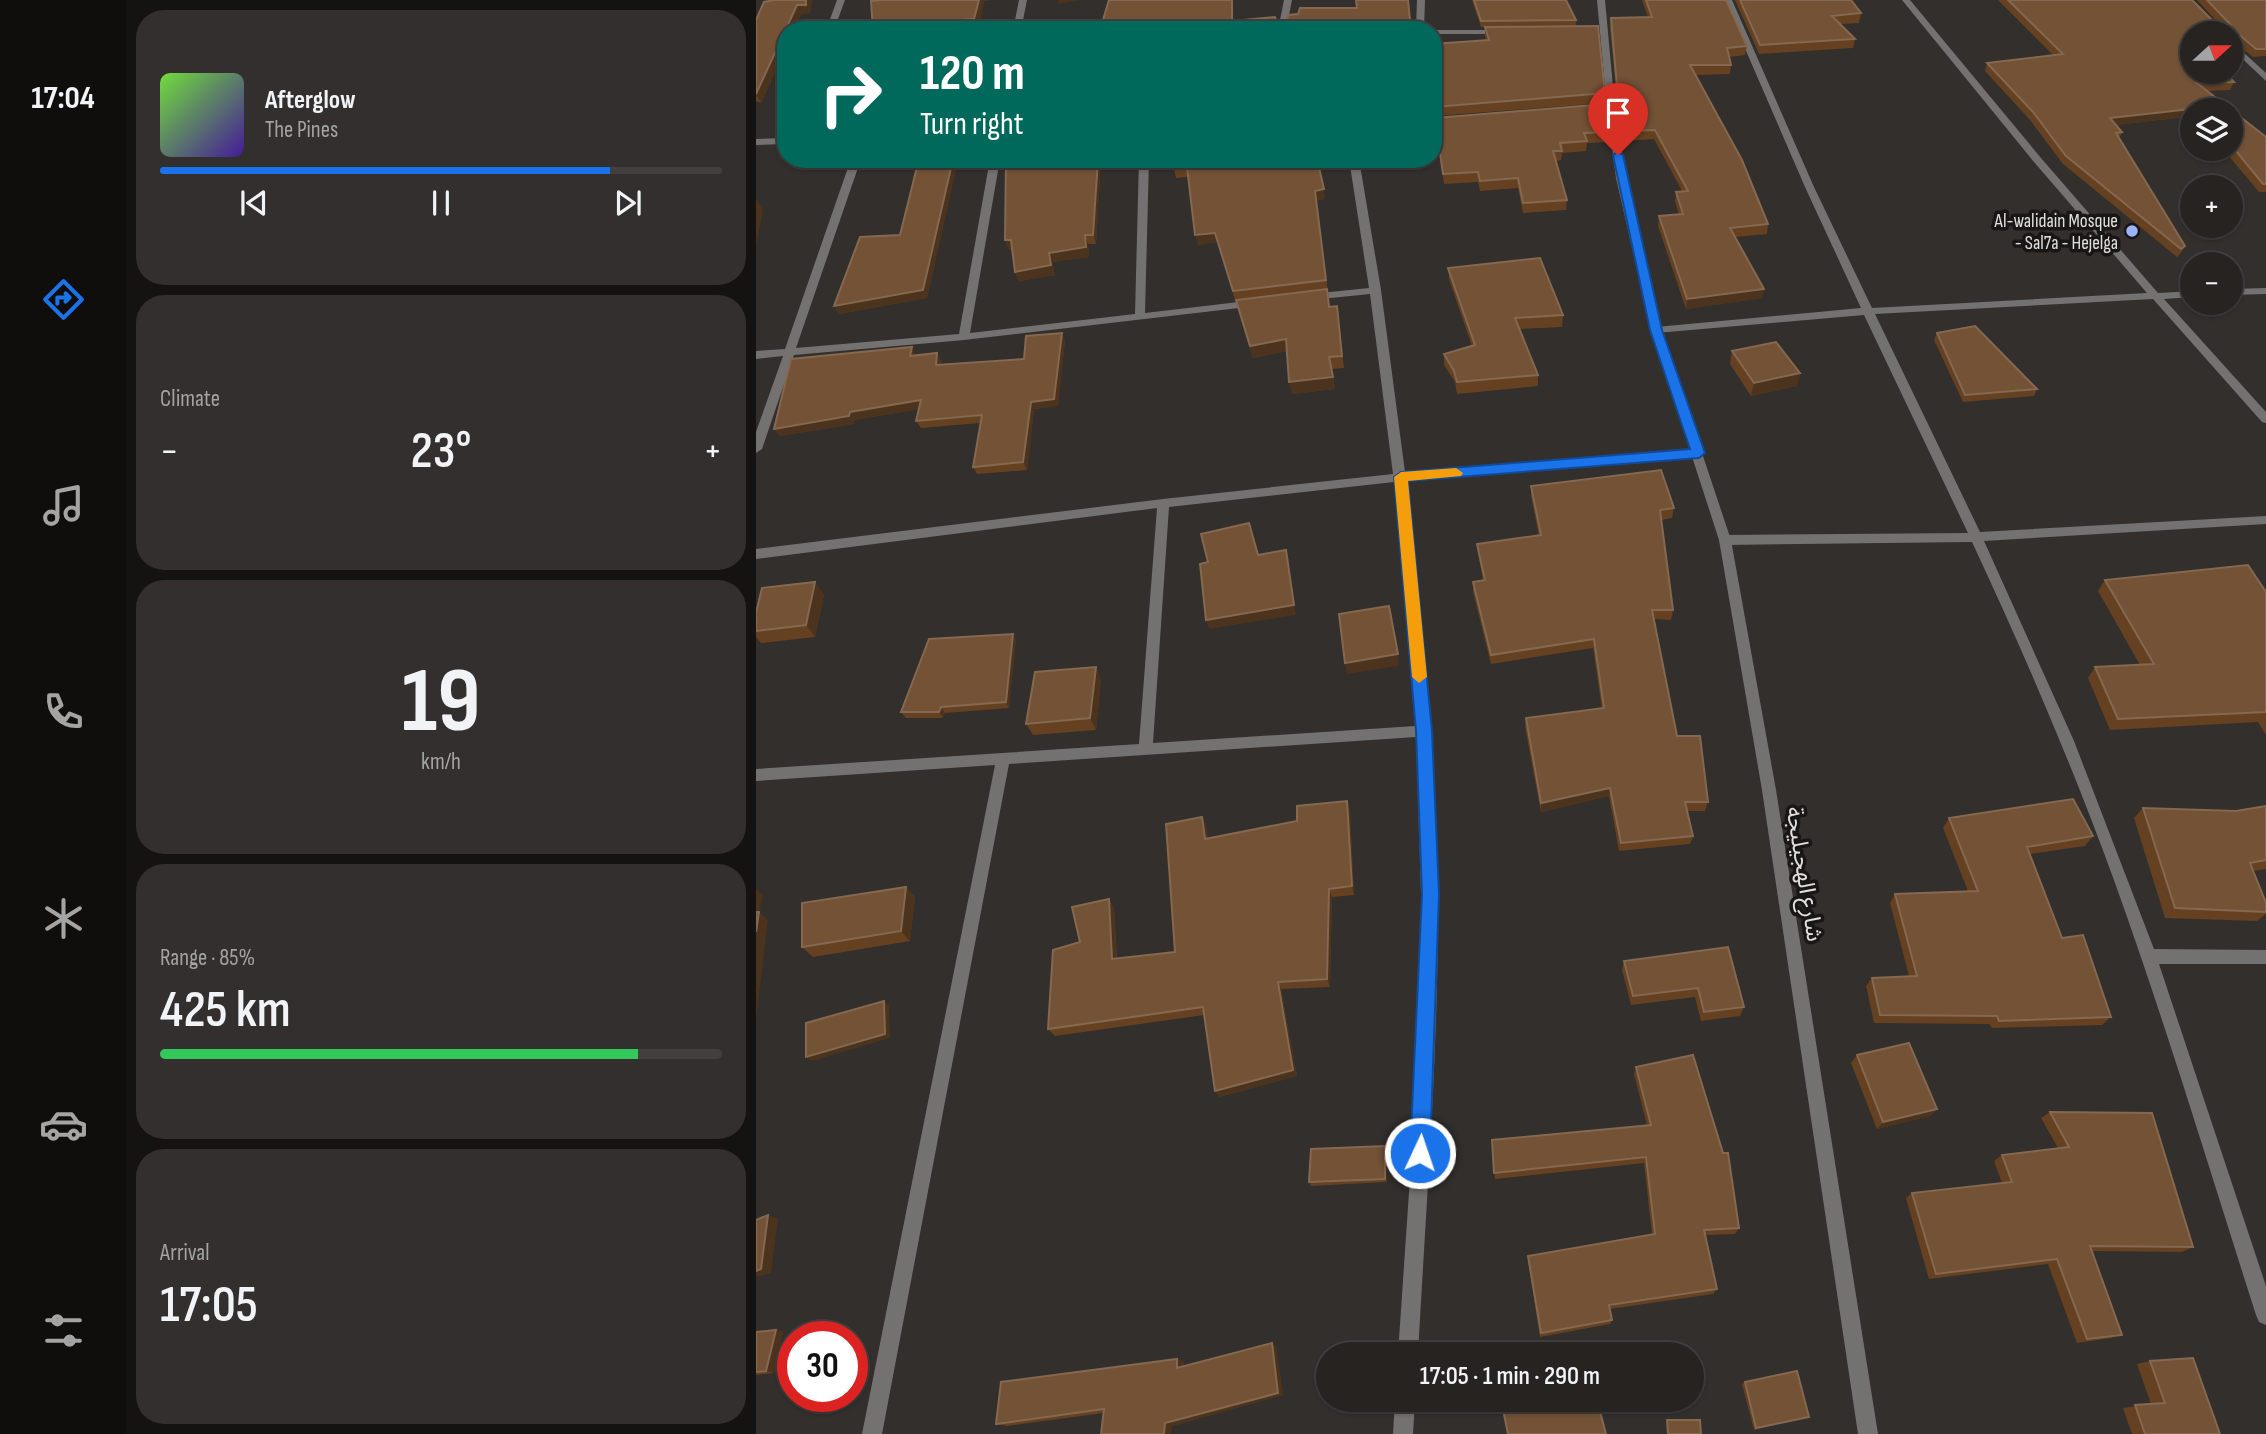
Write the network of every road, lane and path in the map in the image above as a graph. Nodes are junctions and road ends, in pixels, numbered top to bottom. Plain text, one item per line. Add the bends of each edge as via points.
1 (841, 0) edge
2 (1023, 0) edge
3 (1288, 0) edge
4 (1421, 0) edge
5 (1601, 0) edge
6 (1728, 0) edge
7 (1906, 0) edge
8 (833, 21) edge
9 (1019, 21) edge
10 (1284, 21) edge
11 (1420, 21) edge
12 (1591, 31) edge
13 (1605, 31) junction
14 (1442, 32) edge
15 (1512, 32) edge
16 (2244, 56) edge
17 (2266, 78) edge
18 (1611, 108) junction
19 (1598, 110) edge
20 (777, 141) edge
21 (756, 142) edge
22 (853, 168) edge
23 (993, 168) edge
24 (1144, 168) edge
25 (1356, 168) edge
26 (1376, 290) junction
27 (2266, 291) edge
28 (2243, 292) edge
29 (2180, 294) edge
30 (2154, 295) junction
31 (1293, 299) edge
32 (1265, 302) edge
33 (1868, 311) junction
34 (1140, 316) junction
35 (1656, 330) junction
36 (964, 337) junction
37 (788, 352) junction
38 (756, 355) edge
39 (2266, 419) edge
40 (756, 449) edge
41 (1699, 453) junction
42 (1401, 477) junction
43 (1163, 503) junction
44 (2266, 520) edge
45 (1975, 537) junction
46 (1725, 540) junction
47 (756, 554) edge
48 (1424, 731) junction
49 (1146, 748) junction
50 (1003, 760) junction
51 (756, 775) edge
52 (2148, 956) junction
53 (2266, 957) edge
54 (2266, 1315) edge
55 (1409, 1342) edge
56 (1404, 1412) edge
57 (872, 1434) edge
58 (1403, 1434) edge
59 (1868, 1434) edge

1 - 8 street
2 - 9 street
3 - 10 street
4 - 11 street
5 - 13 street, شارع الهجيليجة
6 - 33 street via 1769,102
7 - 30 street via 1991,108
12 - 13 street
13 - 18 street, شارع الهجيليجة
14 - 15 street
16 - 17 street
18 - 19 street
18 - 35 street, شارع الهجيليجة via 1621,178
20 - 21 street
22 - 37 street
23 - 36 street
24 - 34 street
25 - 26 street
26 - 31 street
26 - 42 street
27 - 28 street
29 - 30 street
30 - 33 street
30 - 39 street
32 - 34 street
33 - 35 street
33 - 45 street
34 - 36 street
35 - 41 street, شارع الهجيليجة
36 - 37 street
37 - 38 street
37 - 40 street
41 - 42 street
41 - 46 street, شارع الهجيليجة
42 - 43 street
42 - 48 street
43 - 47 street
43 - 49 street
44 - 45 street
45 - 46 street
45 - 52 street via 2068,743
46 - 59 street, شارع الهجيليجة via 1769,790
48 - 49 street
48 - 55 street via 1430,894
49 - 50 street
50 - 51 street
50 - 57 street
52 - 53 street
52 - 54 street
56 - 58 street

